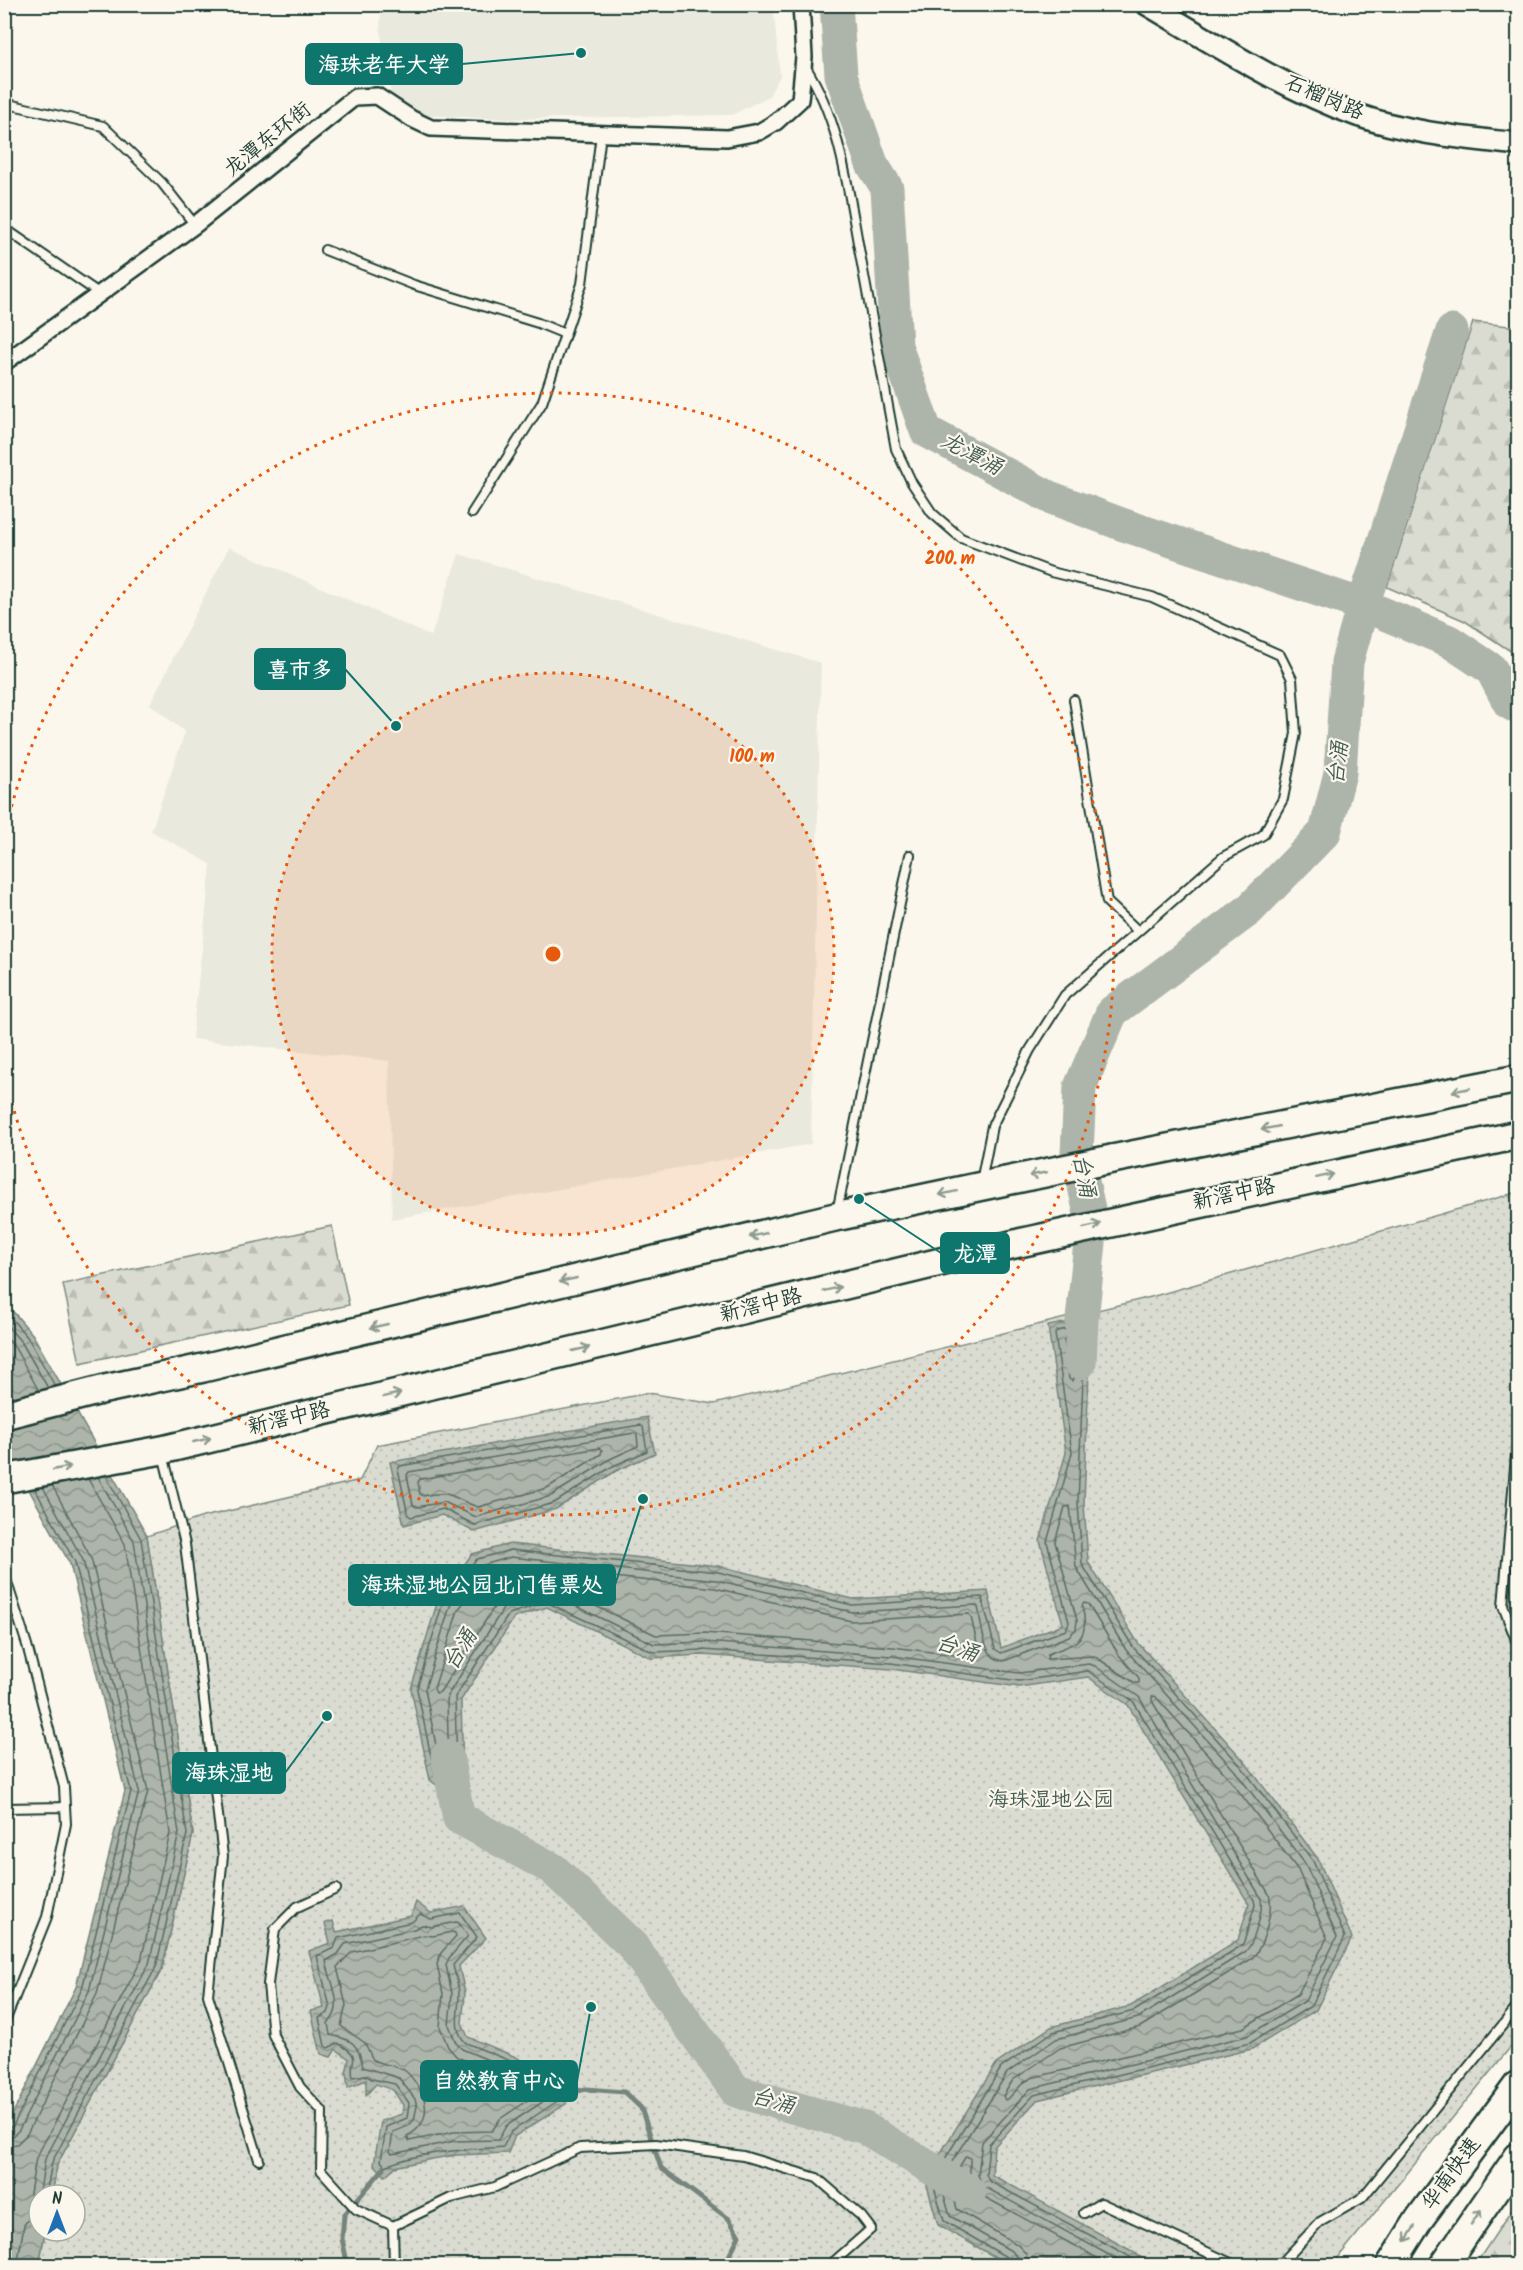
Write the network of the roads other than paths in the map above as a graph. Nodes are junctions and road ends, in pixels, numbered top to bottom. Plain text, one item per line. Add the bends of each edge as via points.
1 (801, 4) edge
2 (1147, 4) edge
3 (804, 65) junction
4 (4, 104) edge
5 (601, 134) junction
6 (1518, 144) edge
7 (195, 225) junction
8 (4, 228) edge
9 (325, 250) dead end
10 (100, 294) junction
11 (565, 334) junction
12 (4, 363) edge
13 (471, 513) dead end
14 (1074, 700) dead end
15 (910, 855) dead end
16 (1138, 931) junction
17 (1518, 1079) edge
18 (1518, 1135) edge
19 (993, 1183) junction
20 (836, 1217) junction
21 (4, 1415) edge
22 (1518, 1432) edge
23 (162, 1450) junction
24 (4, 1479) edge
25 (4, 1573) edge
26 (1518, 1644) edge
27 (65, 1807) junction
28 (4, 1808) edge
29 (336, 1888) dead end
30 (1518, 2006) edge
31 (4, 2024) edge
32 (1518, 2085) edge
33 (1518, 2157) edge
34 (259, 2160) dead end
35 (1084, 2213) dead end
36 (393, 2226) junction
37 (394, 2265) edge
38 (829, 2265) edge
39 (1237, 2265) edge
40 (1279, 2265) edge
41 (1390, 2265) edge
42 (1443, 2265) edge

1 - 3 street
2 - 6 main road, 石榴岗路 via 1286,83 1358,115 1404,127
3 - 5 street, 龙潭东环街 via 800,100 759,132 726,138
3 - 16 lane via 835,129 896,448 932,513 961,538 1051,572 1152,597 1280,655 1292,679 1296,733 1283,799 1263,835 1223,858
4 - 7 lane via 103,126 162,183
5 - 7 street, 龙潭东环街 via 431,128 377,96 355,97
5 - 11 lane via 582,284
7 - 10 street, 龙潭东环街
8 - 10 lane
9 - 11 lane via 414,285
10 - 12 street, 龙潭东环街
11 - 13 lane via 542,403
14 - 16 lane via 1107,902
15 - 20 lane
16 - 19 lane via 1065,995 1030,1050 992,1126
17 -> 19 highway, bridge
23 -> 18 highway, 新滘中路 via 1019,1243
19 -> 20 highway
20 -> 21 highway
22 - 26 lane via 1503,1606
24 -> 23 highway, 新滘中路
23 - 34 lane via 185,1544 223,1856 208,1995
25 - 27 lane via 27,1645 64,1787
27 - 28 lane
27 - 31 lane via 66,1824 47,1917
29 - 36 lane via 297,1906 275,1929 268,1984 273,2035 300,2087 322,2111 321,2170 356,2209
30 - 40 lane via 1362,2198 1320,2222
32 -> 41 highway, 华南快速
42 -> 33 highway, 华南快速
35 - 39 lane via 1101,2203
36 - 37 lane
36 - 38 lane via 451,2198 495,2187 580,2148 656,2144 743,2156 817,2178 871,2229

